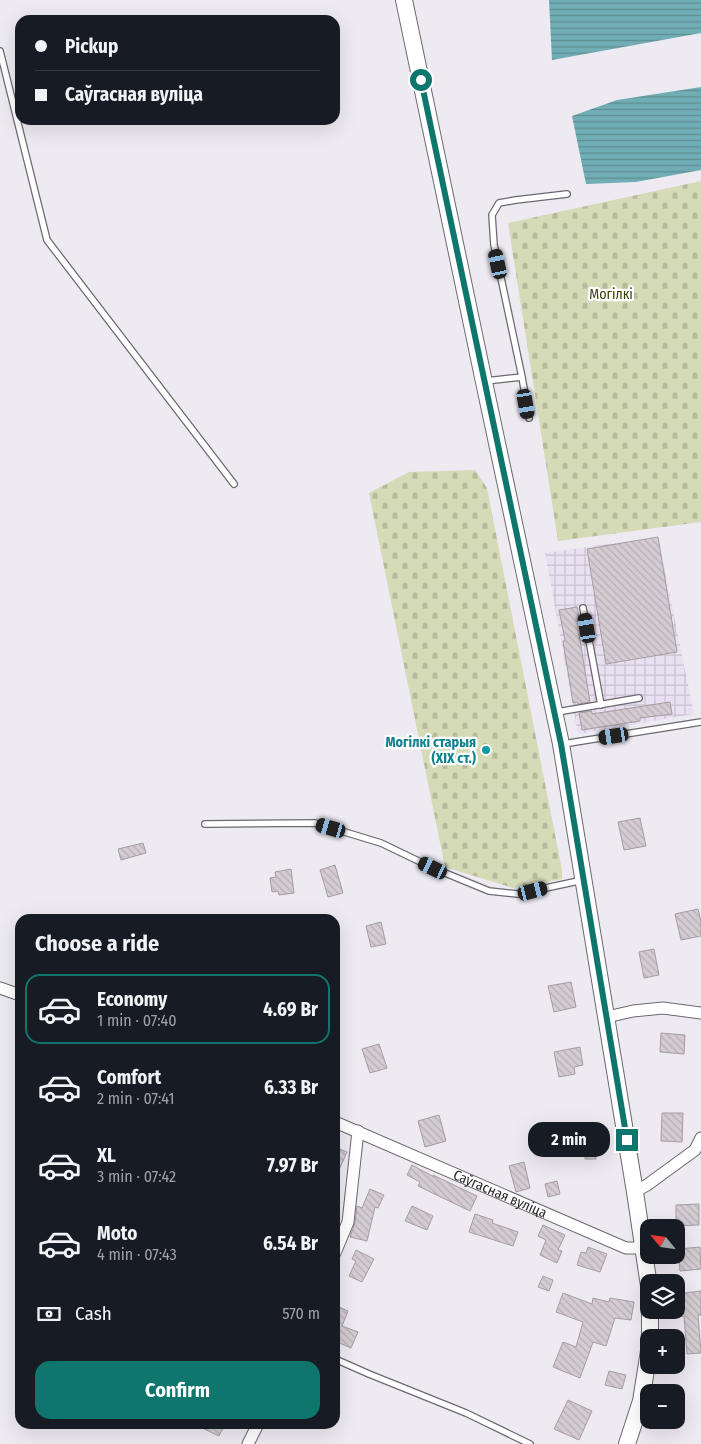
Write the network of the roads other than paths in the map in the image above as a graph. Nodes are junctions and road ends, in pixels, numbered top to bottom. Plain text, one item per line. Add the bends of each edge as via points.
1 (404, 0) edge
2 (0, 51) edge
3 (15, 111) edge
4 (18, 125) edge
5 (567, 194) dead end
6 (522, 377) junction
7 (484, 382) junction
8 (529, 418) dead end
9 (234, 484) dead end
10 (583, 608) dead end
11 (639, 698) dead end
12 (601, 705) junction
13 (555, 712) junction
14 (701, 722) edge
15 (561, 744) junction
16 (205, 824) dead end
17 (584, 880) junction
18 (0, 988) edge
19 (15, 993) edge
20 (701, 1012) edge
21 (607, 1017) junction
22 (340, 1124) edge
23 (358, 1131) junction
24 (701, 1138) edge
25 (698, 1150) edge
26 (635, 1192) junction
27 (640, 1223) edge
28 (340, 1241) edge
29 (640, 1248) edge
30 (340, 1361) edge
31 (645, 1374) edge
32 (256, 1429) edge
33 (248, 1444) edge
34 (530, 1444) edge
35 (627, 1444) edge

1 - 7 main road
2 - 3 lane
4 - 9 lane via 47,240
5 - 6 lane via 499,203 492,215 494,245
6 - 7 lane
6 - 8 lane
7 - 13 main road
10 - 12 lane
11 - 12 lane
12 - 13 lane
13 - 15 main road
14 - 15 lane
15 - 17 main road
16 - 17 lane via 314,823 381,843 489,891 518,894
17 - 21 main road
18 - 19 street
20 - 21 street via 663,1008
21 - 26 main road
22 - 23 street, Саўгасная вуліца
23 - 28 street via 348,1222
23 - 29 street, Саўгасная вуліца via 626,1248
24 - 25 street
25 - 26 street
26 - 27 main road
30 - 34 lane via 466,1413
31 - 35 main road via 641,1401
32 - 33 street

